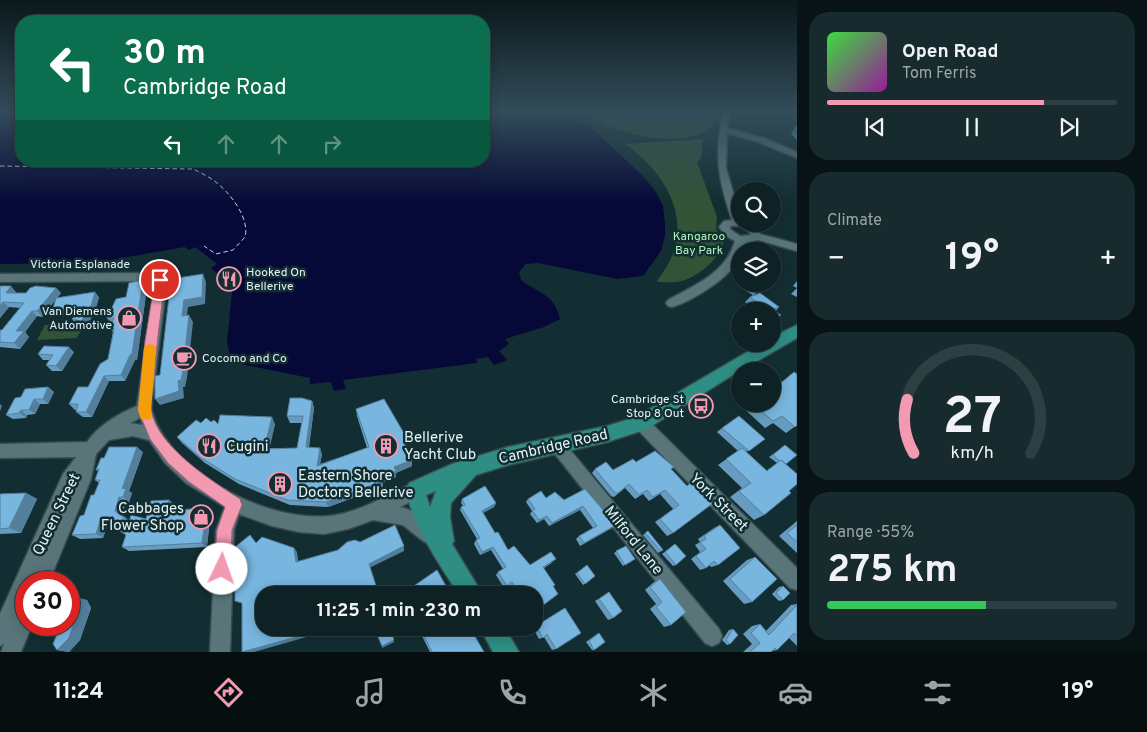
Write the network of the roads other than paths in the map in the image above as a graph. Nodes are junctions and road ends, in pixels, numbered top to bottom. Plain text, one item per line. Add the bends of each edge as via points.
1 (722, 142) edge
2 (767, 142) edge
3 (797, 155) edge
4 (731, 200) edge
5 (731, 223) edge
6 (755, 232) edge
7 (756, 236) junction
8 (741, 239) junction
9 (797, 248) edge
10 (0, 278) edge
11 (159, 279) joint
12 (672, 303) dead end
13 (797, 331) edge
14 (144, 410) junction
15 (641, 423) junction
16 (155, 435) junction
17 (97, 442) junction
18 (556, 444) junction
19 (0, 451) edge
20 (473, 466) junction
21 (416, 490) junction
22 (235, 505) junction
23 (371, 511) junction
24 (445, 550) junction
25 (45, 571) edge
26 (797, 581) edge
27 (467, 586) edge
28 (0, 636) edge
29 (17, 636) edge
30 (497, 636) edge
31 (712, 636) dead end
32 (11, 652) edge
33 (220, 652) edge
34 (507, 652) edge

1 - 4 street via 722,177
2 - 3 street
5 - 8 street via 724,227
6 - 7 street
7 - 8 street
7 - 9 street
8 - 12 street via 733,261 723,272
10 - 11 street, Victoria Esplanade
11 - 14 street, Cambridge Road via 161,284
13 - 15 main road, Cambridge Road
14 - 16 street, Cambridge Road
14 - 17 street, Queen Street via 125,418
15 - 18 main road, Cambridge Road via 607,434
15 - 26 street, York Street
16 - 17 street via 134,429
16 - 22 street, Cambridge Road via 181,467
17 - 19 street
17 - 25 street, Queen Street
17 - 28 street, Queen Street via 69,480
18 - 20 main road, Cambridge Road
18 - 31 street, Milford Lane
20 - 21 main road, Cambridge Road via 438,478
20 - 24 main road via 440,501 438,512
21 - 23 street, Cambridge Road
21 - 24 main road via 419,508
22 - 23 street, Cambridge Road via 268,518 302,524 343,522
22 - 33 street via 224,530
23 - 24 street via 407,517
24 - 27 main road
29 - 32 street
30 - 34 main road

